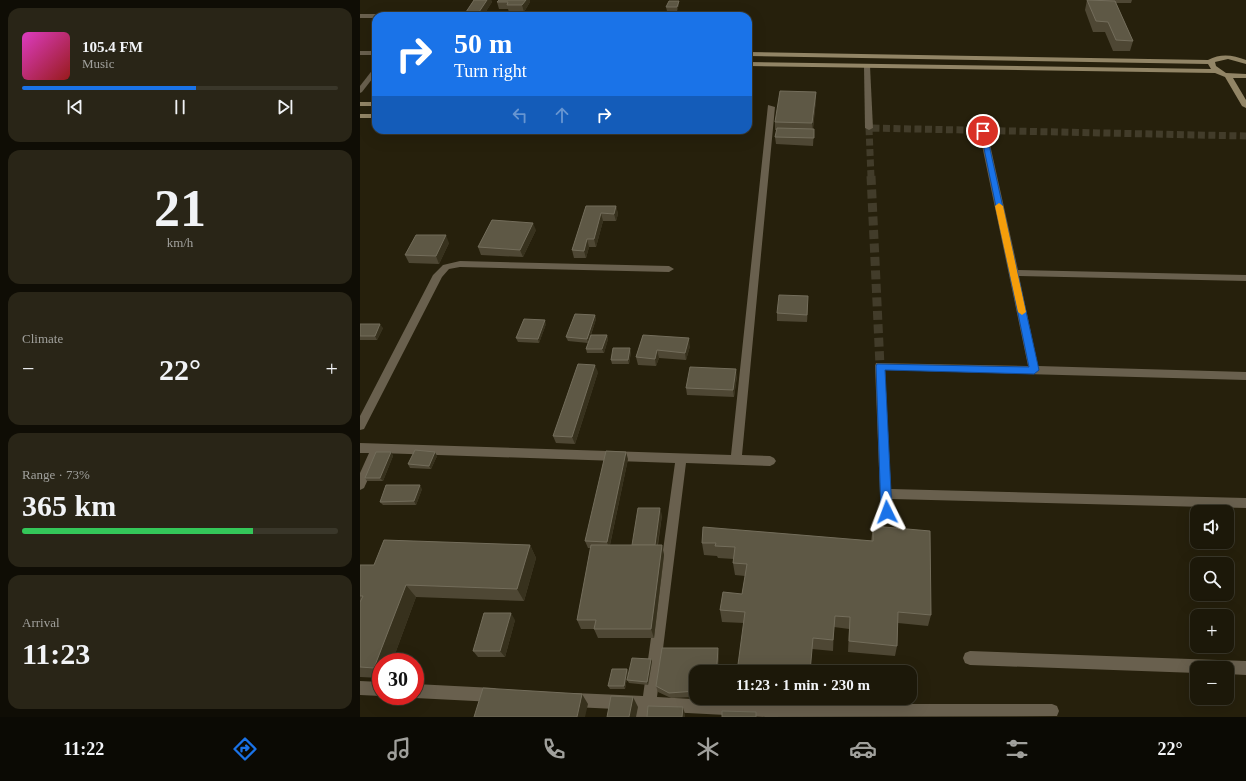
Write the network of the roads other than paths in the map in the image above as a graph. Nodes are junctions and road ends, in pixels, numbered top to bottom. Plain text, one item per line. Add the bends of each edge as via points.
1 (360, 16) edge
2 (372, 16) edge
3 (360, 53) edge
4 (372, 53) edge
5 (752, 54) edge
6 (856, 56) junction
7 (880, 56) junction
8 (1211, 62) junction
9 (1246, 62) edge
10 (752, 64) edge
11 (856, 66) junction
12 (867, 66) junction
13 (880, 66) junction
14 (1216, 71) junction
15 (372, 74) edge
16 (1228, 76) junction
17 (1246, 76) edge
18 (360, 91) edge
19 (360, 104) edge
20 (372, 104) edge
21 (1246, 106) edge
22 (771, 107) dead end
23 (360, 116) edge
24 (372, 116) edge
25 (869, 128) dead end
26 (983, 131) dead end
27 (669, 269) dead end
28 (1014, 273) junction
29 (1246, 278) edge
30 (1034, 370) junction
31 (1245, 379) edge
32 (360, 426) edge
33 (360, 448) edge
34 (378, 448) junction
35 (681, 458) junction
36 (736, 460) junction
37 (770, 461) dead end
38 (360, 485) edge
39 (886, 494) junction
40 (1246, 503) edge
41 (887, 512) dead end
42 (970, 658) dead end
43 (1246, 668) edge
44 (360, 688) edge
45 (372, 689) edge
46 (424, 691) edge
47 (510, 696) edge
48 (557, 699) edge
49 (645, 708) edge
50 (1052, 711) dead end

1 - 2 street
3 - 4 street
5 - 6 street
6 - 7 street
6 - 11 street
7 - 8 street
7 - 13 street
8 - 9 street via 1216,58 1228,57
8 - 14 street
10 - 11 street
11 - 12 street
12 - 13 street
12 - 25 street
13 - 14 street
14 - 16 street
15 - 18 street
16 - 17 street
16 - 21 street
19 - 20 street
22 - 36 street
23 - 24 street
26 - 28 street
27 - 32 street via 460,264 446,267 438,275
28 - 29 street
28 - 30 street
30 - 31 street
30 - 39 street via 880,366
33 - 34 street
34 - 35 street
34 - 38 street
35 - 36 street
35 - 49 street
36 - 37 street
39 - 40 street
39 - 41 street
42 - 43 street
44 - 45 street
46 - 47 street
48 - 49 street
49 - 50 street

